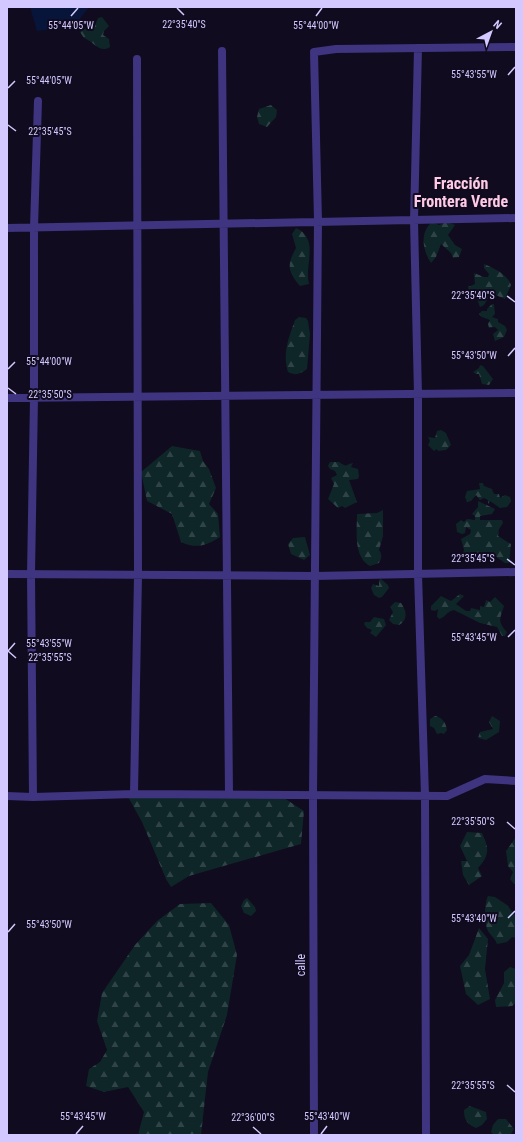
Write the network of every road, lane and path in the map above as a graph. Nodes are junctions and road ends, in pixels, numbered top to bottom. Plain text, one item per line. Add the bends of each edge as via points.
1 (516, 47) edge
2 (418, 48) junction
3 (222, 51) dead end
4 (137, 59) dead end
5 (38, 101) dead end
6 (516, 218) edge
7 (414, 220) junction
8 (318, 221) junction
9 (224, 223) junction
10 (137, 225) junction
11 (34, 227) junction
12 (7, 228) edge
13 (516, 393) edge
14 (418, 395) junction
15 (316, 396) junction
16 (137, 397) junction
17 (226, 397) junction
18 (7, 398) edge
19 (34, 398) junction
20 (516, 572) edge
21 (7, 574) edge
22 (31, 574) junction
23 (418, 574) junction
24 (138, 575) junction
25 (228, 575) junction
26 (315, 576) junction
27 (516, 781) edge
28 (134, 794) junction
29 (230, 794) junction
30 (312, 795) junction
31 (7, 796) edge
32 (425, 796) junction
33 (33, 797) junction
34 (314, 1135) edge
35 (426, 1135) edge

1 - 2 street
2 - 7 street
2 - 8 street, calle via 336,49 314,52
3 - 9 street
4 - 10 street
5 - 11 street
6 - 7 street
7 - 8 street
7 - 14 street
8 - 9 street
8 - 15 street, calle
9 - 10 street
9 - 17 street
10 - 11 street
10 - 16 street
11 - 12 street
11 - 19 street
13 - 14 street
14 - 15 street
14 - 23 street
15 - 17 street
15 - 26 street, calle
16 - 17 street
16 - 19 street
16 - 24 street
17 - 25 street
18 - 19 street
19 - 22 street
20 - 23 street
21 - 22 street
22 - 24 street
22 - 33 street
23 - 26 street
23 - 32 street
24 - 25 street
24 - 28 street
25 - 26 street
25 - 29 street
26 - 30 street, calle
27 - 32 street via 485,779 446,796
28 - 29 street
28 - 33 street
29 - 30 street
30 - 32 street
30 - 34 street, calle
31 - 33 street
32 - 35 street

